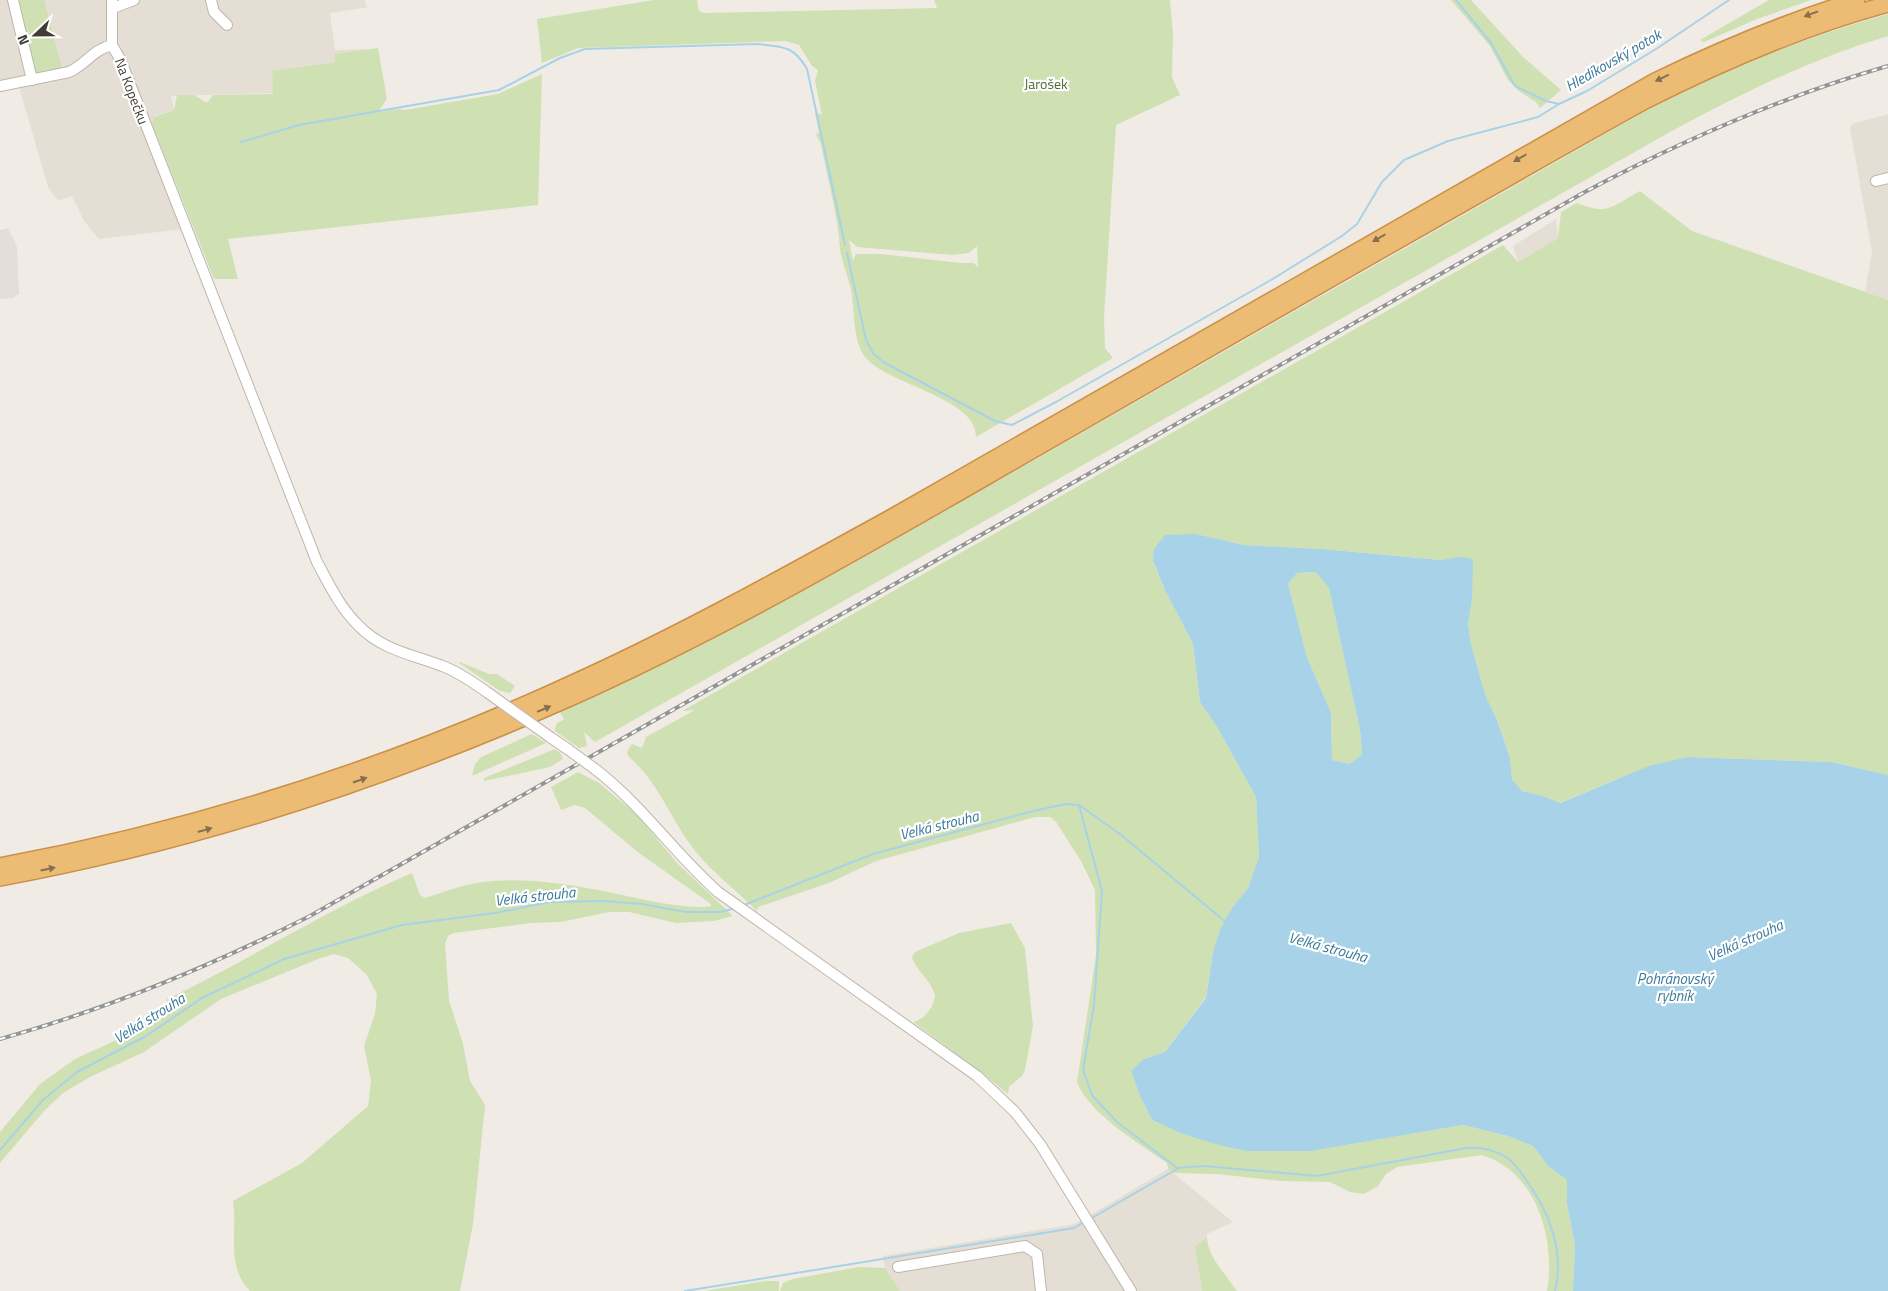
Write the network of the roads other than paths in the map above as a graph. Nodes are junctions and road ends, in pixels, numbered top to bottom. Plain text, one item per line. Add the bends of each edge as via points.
1 (13, 0) edge
2 (134, 0) edge
3 (211, 0) edge
4 (1858, 0) edge
5 (112, 4) edge
6 (1888, 4) edge
7 (227, 25) dead end
8 (112, 46) junction
9 (32, 80) junction
10 (0, 86) edge
11 (1888, 178) edge
12 (1876, 181) dead end
13 (0, 866) edge
14 (0, 878) edge
15 (898, 1267) dead end
16 (1041, 1291) edge
17 (1131, 1291) edge

1 - 9 street
2 - 5 street
3 - 7 street via 214,12
4 -> 13 highway via 1768,30 1655,81 892,517 757,592 586,677 454,733 292,791 127,838
5 - 8 street
14 -> 6 highway via 172,840 309,798 399,767 570,698 693,639 834,564 1645,101 1750,50 1799,31
8 - 9 street, Na Kopečku via 97,50 76,69
8 - 17 street, Na Kopečku, bridge via 118,53 317,562 339,603 359,627 380,642 464,676 595,769 627,795 690,867 737,907 977,1076 1035,1138
9 - 10 street, Na Kopečku
11 - 12 street
15 - 16 street via 1025,1246 1037,1254

